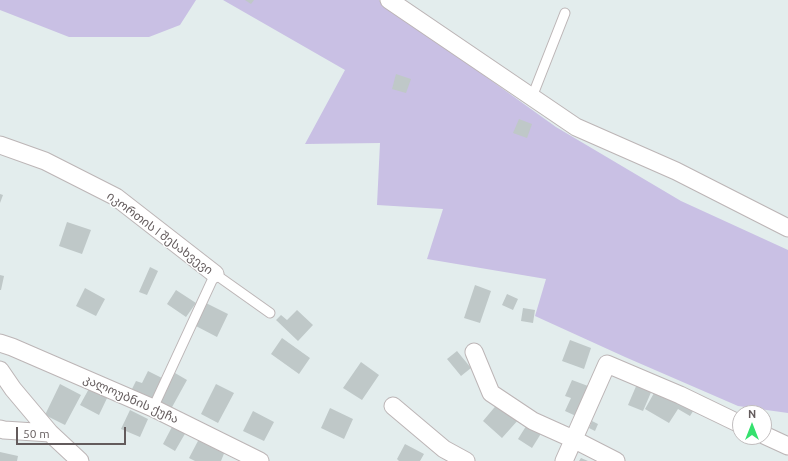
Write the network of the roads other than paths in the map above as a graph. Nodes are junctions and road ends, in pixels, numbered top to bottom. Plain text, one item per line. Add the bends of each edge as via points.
1 (389, 0) edge
2 (565, 14) dead end
3 (532, 97) junction
4 (0, 145) edge
5 (788, 228) edge
6 (215, 274) junction
7 (270, 313) dead end
8 (0, 343) edge
9 (474, 352) dead end
10 (0, 370) edge
11 (393, 406) dead end
12 (153, 408) junction
13 (732, 420) edge
14 (0, 429) edge
15 (50, 433) junction
16 (772, 439) edge
17 (573, 440) junction
18 (788, 446) edge
19 (80, 461) edge
20 (260, 461) edge
21 (466, 461) edge
22 (564, 461) edge
23 (616, 461) edge

1 - 3 street
2 - 3 lane
3 - 5 street via 576,127 676,171
4 - 6 street, იკორთის I შესახვევი via 45,161 116,197
6 - 7 lane, იკორთის I შესახვევი
6 - 12 lane
8 - 12 street, კალოუბნის ქუჩა
9 - 17 street via 491,393 533,422
10 - 15 street
11 - 21 street via 444,449
12 - 20 street, კალოუბნის ქუჩა
13 - 17 street via 607,364
14 - 15 street
15 - 19 street
16 - 18 street
17 - 22 street
17 - 23 street

